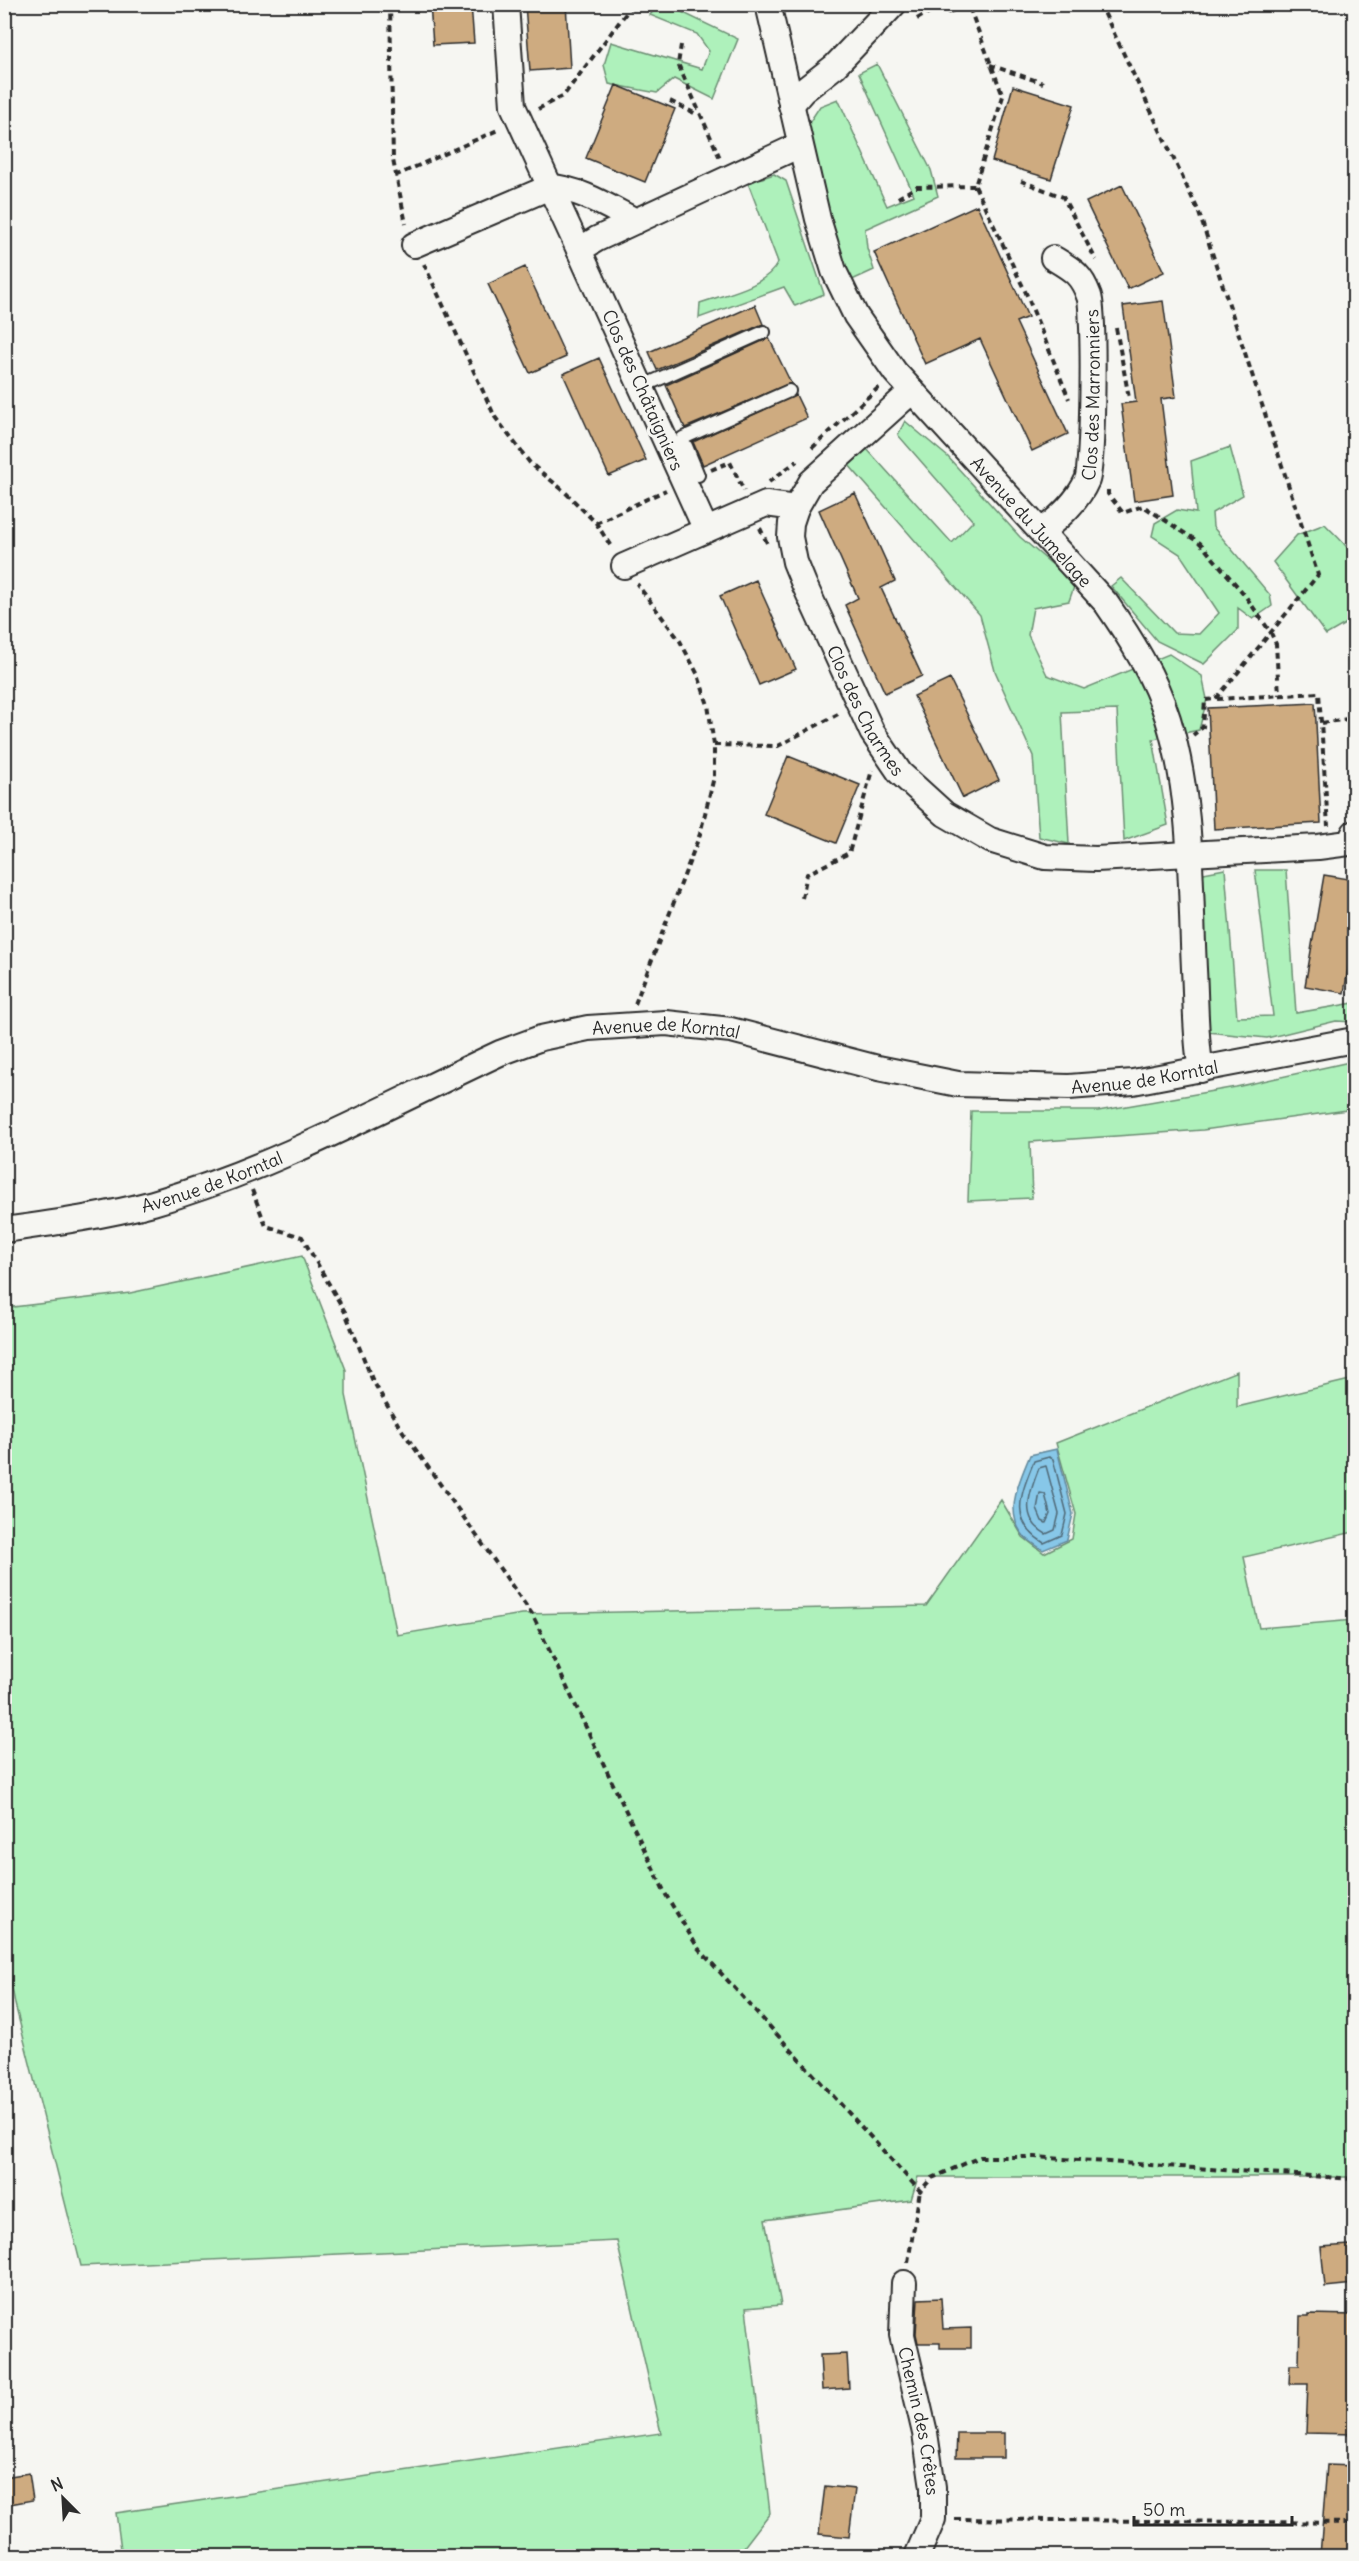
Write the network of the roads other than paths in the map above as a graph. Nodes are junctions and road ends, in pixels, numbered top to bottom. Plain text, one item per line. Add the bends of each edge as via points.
1 (506, 4) edge
2 (768, 4) edge
3 (894, 4) edge
4 (791, 105) junction
5 (800, 145) junction
6 (550, 188) junction
7 (636, 221) junction
8 (414, 245) road end
9 (579, 250) junction
10 (1053, 258) dead end
11 (764, 332) dead end
12 (641, 387) junction
13 (789, 391) dead end
14 (912, 391) junction
15 (691, 478) junction
16 (796, 508) junction
17 (706, 530) junction
18 (1042, 531) junction
19 (624, 566) road end
20 (1354, 833) edge
21 (1189, 854) junction
22 (1354, 1040) edge
23 (1201, 1070) junction
24 (4, 1230) edge
25 (904, 2283) road end
26 (917, 2556) edge

1 - 6 street, Clos des Châtaigniers via 513,106
2 - 4 street, Avenue du Jumelage
3 - 4 street
4 - 5 street, Avenue du Jumelage
5 - 7 street
5 - 14 street, Avenue du Jumelage via 834,271 856,316
6 - 7 street via 591,199
6 - 8 street
6 - 9 street, Clos des Châtaigniers
7 - 9 street
9 - 12 street, Clos des Châtaigniers
10 - 18 street, Clos des Marronniers via 1078,273 1092,308 1091,452 1088,477 1081,492
11 - 12 lane
12 - 15 street, Clos des Châtaigniers
13 - 15 lane via 683,438
14 - 16 street, Clos des Charmes via 811,482
14 - 18 street, Avenue du Jumelage
15 - 17 street, Clos des Châtaigniers
16 - 17 street via 766,504
16 - 21 street, Clos des Charmes via 790,537 795,562 872,732 900,773 945,814 990,840 1046,857 1096,859
17 - 19 street
18 - 21 street, Avenue du Jumelage via 1106,603 1131,638 1157,690 1180,765
20 - 21 street, Clos des Charmes via 1349,843
21 - 23 street, Avenue du Jumelage
22 - 23 street, Avenue de Korntal
23 - 24 street, Avenue de Korntal via 1133,1082 1069,1087 958,1084 731,1030 666,1023 627,1024 541,1038 500,1053 244,1171 152,1203
25 - 26 street, Chemin des Crêtes via 902,2335 926,2433 933,2487 933,2519

